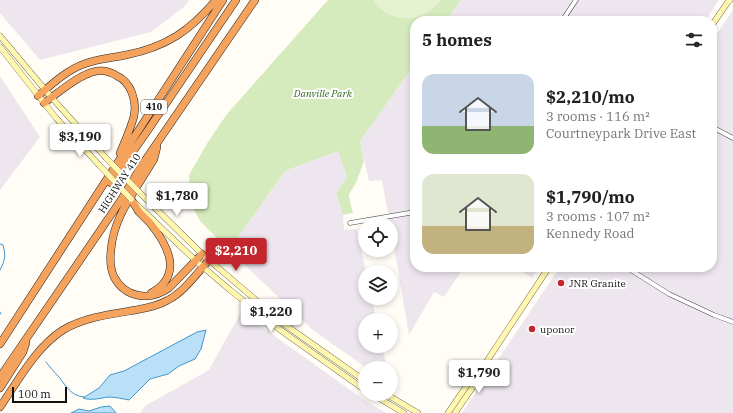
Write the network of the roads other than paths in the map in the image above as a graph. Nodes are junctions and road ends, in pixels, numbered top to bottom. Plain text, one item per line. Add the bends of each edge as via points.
1 (216, 0) edge
2 (223, 0) edge
3 (236, 0) edge
4 (255, 0) edge
5 (576, 0) edge
6 (729, 1) edge
7 (565, 16) edge
8 (717, 18) edge
9 (0, 36) edge
10 (0, 47) edge
11 (46, 89) junction
12 (38, 96) junction
13 (52, 98) junction
14 (44, 103) junction
15 (717, 130) edge
16 (733, 138) edge
17 (158, 143) junction
18 (131, 199) junction
19 (410, 213) edge
20 (85, 214) junction
21 (350, 223) dead end
22 (202, 254) junction
23 (209, 260) junction
24 (196, 261) junction
25 (203, 267) junction
26 (546, 272) edge
27 (634, 272) edge
28 (135, 295) junction
29 (17, 319) junction
30 (733, 322) edge
31 (29, 335) junction
32 (0, 344) edge
33 (483, 367) junction
34 (358, 376) edge
35 (0, 377) edge
36 (358, 385) edge
37 (0, 388) edge
38 (384, 401) edge
39 (398, 401) edge
40 (0, 407) edge
41 (404, 413) edge
42 (418, 413) edge
43 (448, 413) edge
44 (455, 413) edge

1 - 11 highway via 186,30 155,48 82,64
2 - 20 highway, HIGHWAY 410 / 410
3 - 29 highway
4 - 17 highway, HIGHWAY 410 / 410
5 - 7 street
6 - 8 main road
9 - 11 main road
10 - 12 main road
11 - 12 highway
11 - 13 main road
12 - 14 main road
13 - 14 highway
13 - 20 highway via 83,76 97,71 109,72 120,77 130,87 134,100 134,115 120,154
13 - 22 main road, bridge via 107,159
14 - 18 main road, bridge
15 - 16 street
17 - 28 highway via 154,158 124,206 111,243 110,261 115,278 125,290
17 - 31 highway, HIGHWAY 410 / 410
18 - 24 main road
18 - 28 highway via 164,244 170,267 170,273 159,289 145,295
19 - 21 street
20 - 29 highway, HIGHWAY 410 / 410
22 - 23 main road
22 - 24 highway
23 - 25 highway
23 - 34 main road via 284,324
24 - 25 main road
24 - 28 highway via 164,292 150,297
25 - 36 main road via 279,329
25 - 40 highway via 168,300 150,307 80,322 62,331 43,346
26 - 33 main road
27 - 30 street via 669,294
29 - 32 highway, HIGHWAY 410 / 410
31 - 35 highway, HIGHWAY 410 / 410
31 - 37 highway via 23,352
33 - 43 main road via 478,369
33 - 44 main road via 483,372
38 - 41 main road
39 - 42 main road

